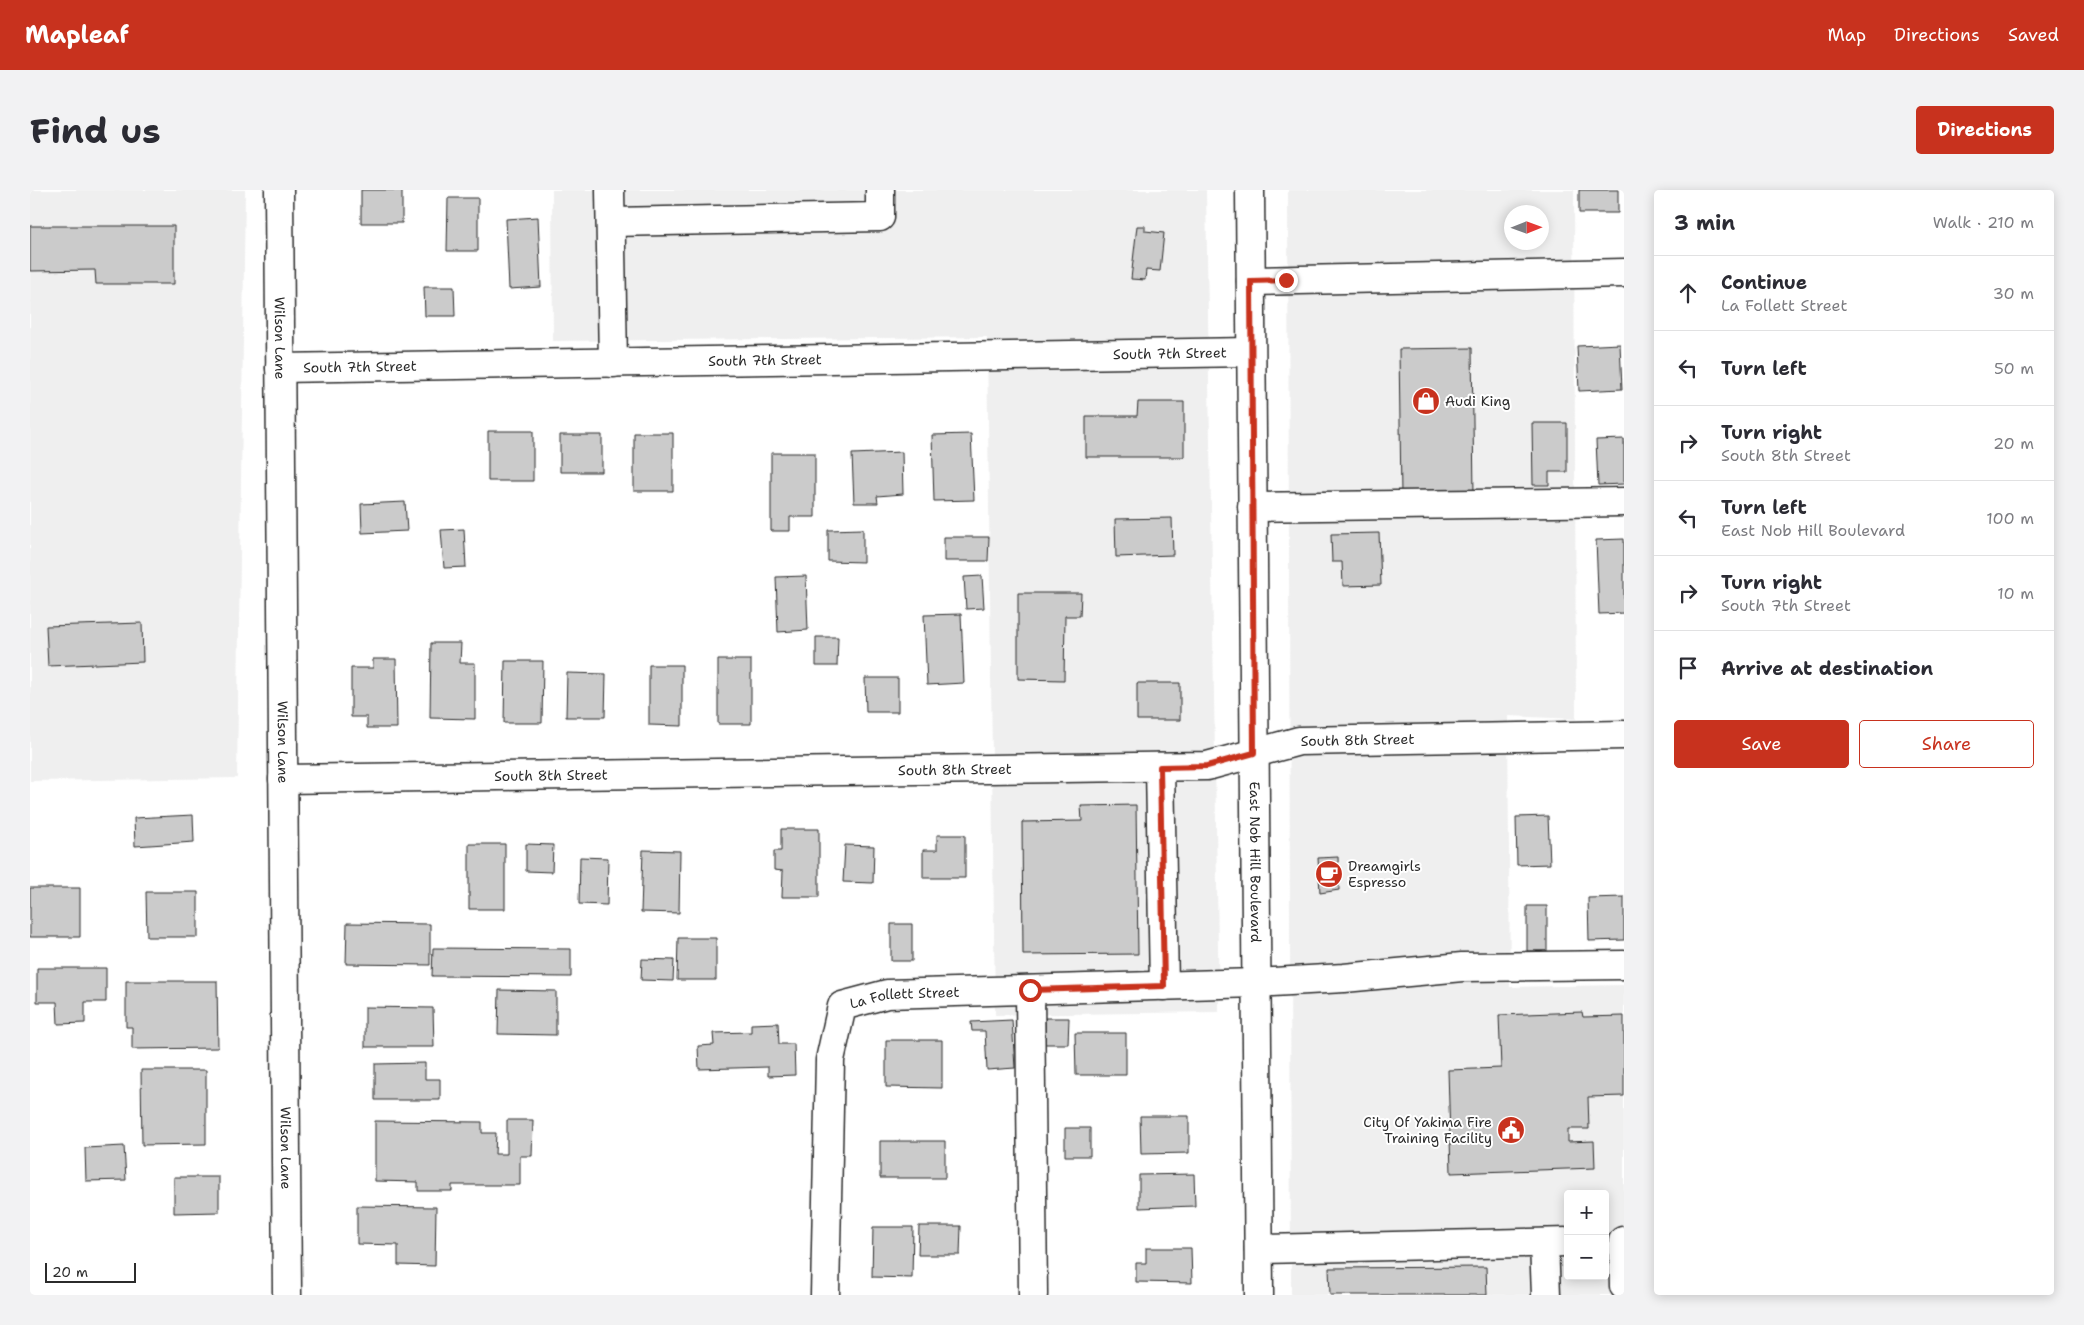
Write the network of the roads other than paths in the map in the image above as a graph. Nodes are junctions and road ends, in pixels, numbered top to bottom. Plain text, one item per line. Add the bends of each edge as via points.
1 (279, 190) edge
2 (610, 190) edge
3 (880, 190) edge
4 (1250, 190) edge
5 (611, 222) junction
6 (1624, 273) edge
7 (1251, 281) junction
8 (1250, 352) junction
9 (613, 363) junction
10 (280, 368) junction
11 (1624, 502) edge
12 (1252, 507) junction
13 (1624, 735) edge
14 (1254, 753) junction
15 (1160, 767) junction
16 (283, 779) junction
17 (1624, 965) edge
18 (1256, 983) junction
19 (1164, 986) junction
20 (1030, 990) junction
21 (1617, 1241) edge
22 (1556, 1242) edge
23 (1259, 1249) junction
24 (1624, 1286) edge
25 (287, 1295) edge
26 (824, 1295) edge
27 (1033, 1295) edge
28 (1259, 1295) edge
29 (1546, 1295) edge

1 - 10 street, Wilson Lane
2 - 5 street
3 - 5 street via 880,217
4 - 7 street, East Nob Hill Boulevard
5 - 9 street
6 - 7 street
7 - 8 street, East Nob Hill Boulevard
8 - 9 street, South 7th Street
8 - 12 street, East Nob Hill Boulevard
9 - 10 street, South 7th Street
10 - 16 street, Wilson Lane
11 - 12 street
12 - 14 street, East Nob Hill Boulevard
13 - 14 street, South 8th Street via 1299,741
14 - 15 street, South 8th Street via 1207,766
14 - 18 street, East Nob Hill Boulevard
15 - 16 street, South 8th Street
15 - 19 street
16 - 25 street, Wilson Lane
17 - 18 street, La Follett Street via 1462,967
18 - 19 street, La Follett Street
18 - 23 street, East Nob Hill Boulevard
19 - 20 street, La Follett Street
20 - 26 street, La Follett Street via 887,994 842,1006 830,1060
20 - 27 street
21 - 24 street
22 - 23 street
22 - 29 street
23 - 28 street, East Nob Hill Boulevard

